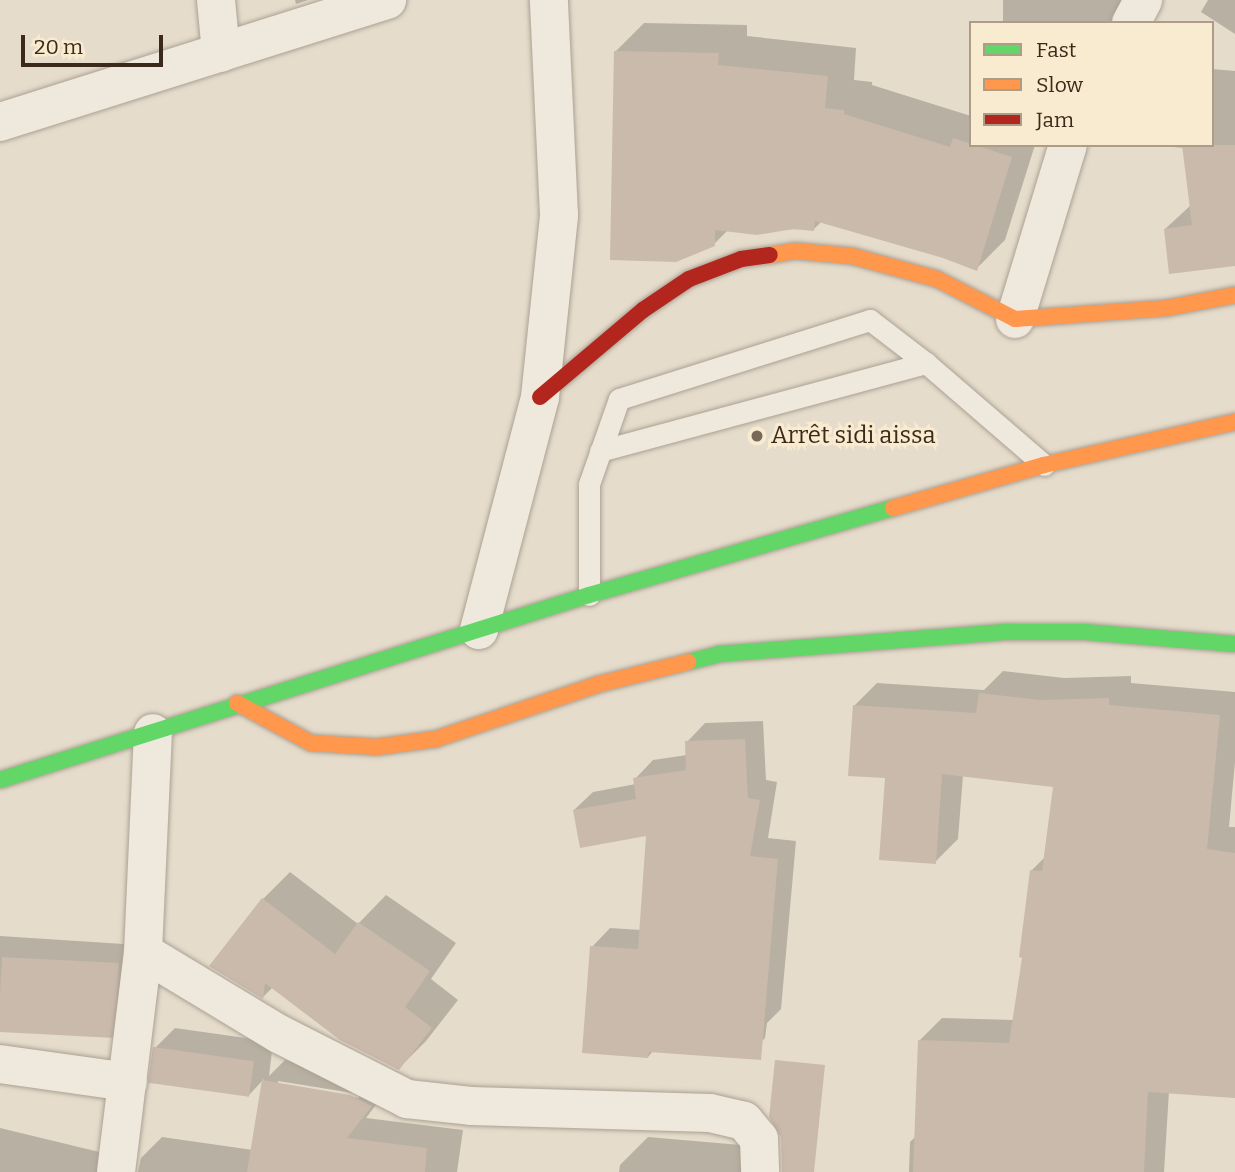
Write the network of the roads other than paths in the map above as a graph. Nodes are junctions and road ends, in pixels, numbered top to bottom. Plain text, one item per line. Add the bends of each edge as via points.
1 (216, 0) edge
2 (387, 0) edge
3 (548, 0) edge
4 (1143, 0) edge
5 (1132, 21) edge
6 (221, 53) junction
7 (0, 122) edge
8 (1067, 147) edge
9 (1235, 295) edge
10 (1015, 319) junction
11 (926, 363) junction
12 (540, 397) junction
13 (1235, 422) edge
14 (600, 451) junction
15 (1044, 465) junction
16 (589, 594) junction
17 (479, 630) junction
18 (1235, 644) edge
19 (237, 703) junction
20 (153, 733) junction
21 (0, 780) edge
22 (143, 952) junction
23 (0, 1064) edge
24 (128, 1082) junction
25 (763, 1150) edge
26 (116, 1172) edge

1 - 6 street
2 - 6 street
3 - 12 street via 558,215
4 - 5 street
6 - 7 street
8 - 10 street
9 - 10 street via 1167,308
10 - 12 street via 937,279 852,256 796,251 741,259 689,279 643,310
11 - 14 lane
11 - 14 lane via 870,320 619,399
11 - 15 lane
12 - 17 street
13 - 15 street
14 - 16 lane via 589,484
15 - 16 street
16 - 17 street
17 - 19 street
18 - 19 street via 1085,632 1008,632 719,654 599,684 436,739 377,747 311,743
19 - 20 street
20 - 21 street
20 - 22 street
22 - 24 street
22 - 25 street via 279,1034 407,1099 471,1106 710,1113 744,1121
23 - 24 street
24 - 26 street

